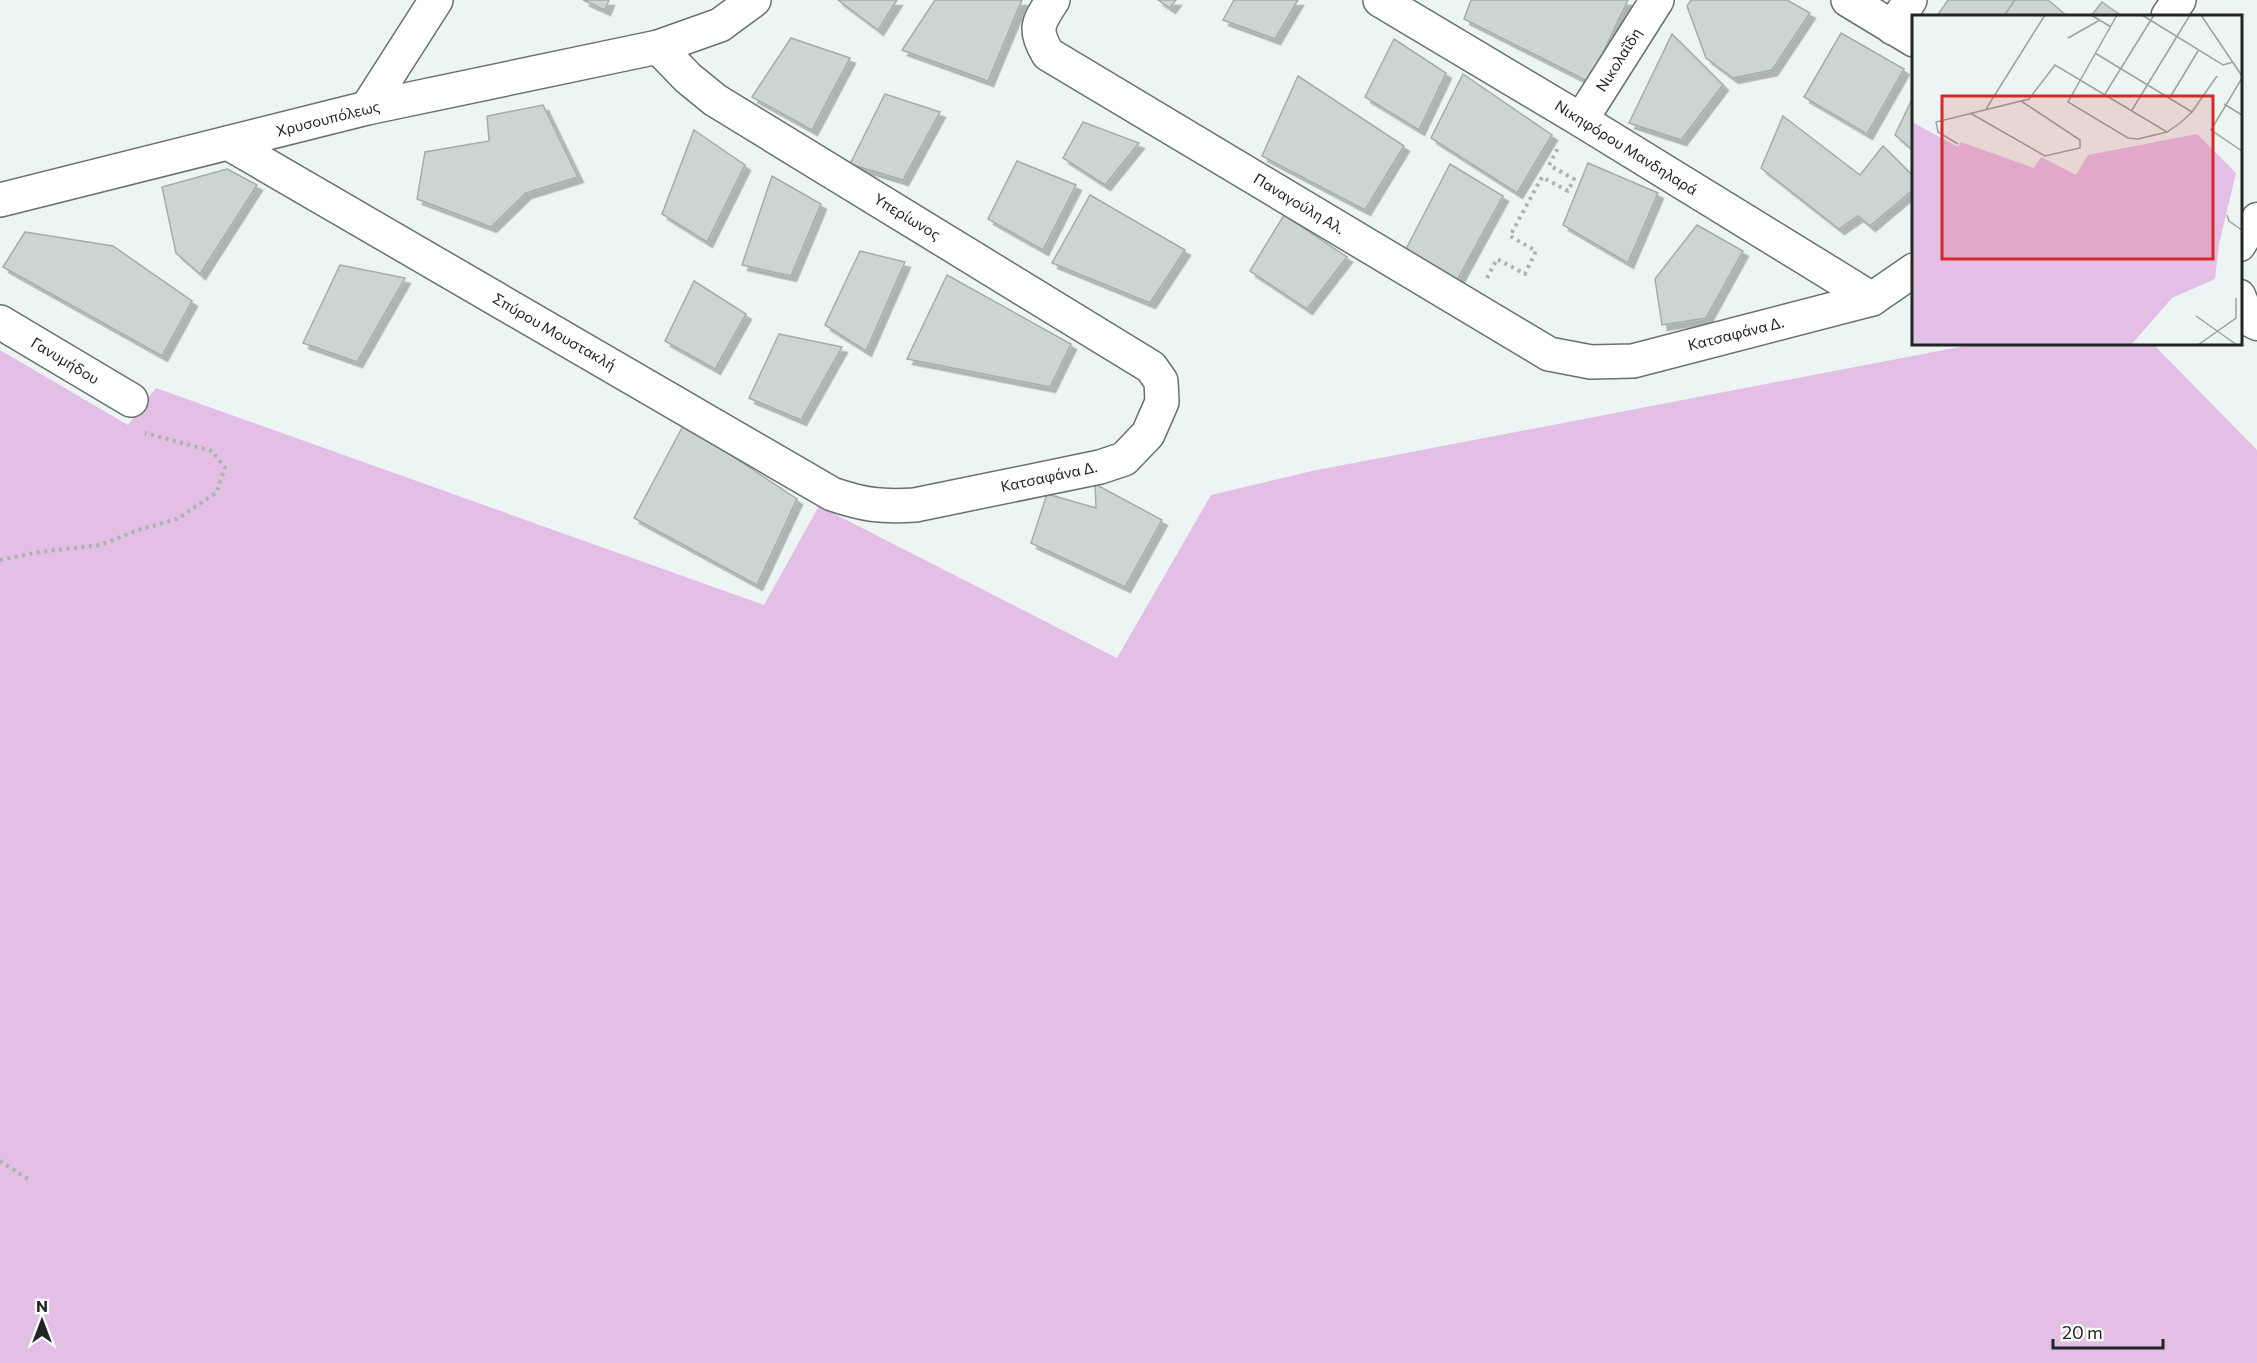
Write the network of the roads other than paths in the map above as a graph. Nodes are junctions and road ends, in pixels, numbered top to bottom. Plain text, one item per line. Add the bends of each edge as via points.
1 (436, 0) edge
2 (754, 0) edge
3 (1053, 0) edge
4 (1380, 0) edge
5 (1657, 0) edge
6 (1848, 0) edge
7 (1910, 0) edge
8 (2179, 0) edge
9 (2169, 15) edge
10 (1903, 34) edge
11 (658, 47) junction
12 (367, 108) junction
13 (1590, 125) junction
14 (228, 143) junction
15 (0, 200) edge
16 (2257, 218) edge
17 (2242, 244) edge
18 (1912, 271) edge
19 (2242, 297) edge
20 (1872, 299) junction
21 (0, 322) edge
22 (2257, 325) edge
23 (1549, 354) joint
24 (1161, 381) joint
25 (133, 415) road end
26 (885, 507) joint

1 - 12 street
2 - 11 street, Χρυσουπόλεως via 720,25
3 - 23 street, Παναγούλη Αλ. via 1041,19 1039,38 1048,54
4 - 13 street, Νικηφόρου Μανδηλαρά
5 - 13 street, Νικολαΐδη
6 - 10 street
7 - 10 street
8 - 9 street
11 - 12 street, Χρυσουπόλεως
11 - 24 street, Υπερίωνος via 715,100 1125,350 1151,367
12 - 14 street, Χρυσουπόλεως
13 - 20 street, Νικηφόρου Μανδηλαρά
14 - 15 street, Χρυσουπόλεως
14 - 26 street, Σπύρου Μουστακλή via 832,494 859,504
16 - 17 street
18 - 20 street, Κατσαφάνα Δ.
19 - 22 street
20 - 23 street, Κατσαφάνα Δ. via 1633,361 1591,362
21 - 25 street, Γανυμήδου
24 - 26 street, Κατσαφάνα Δ. via 1162,402 1148,435 1124,459 1089,470 915,505

